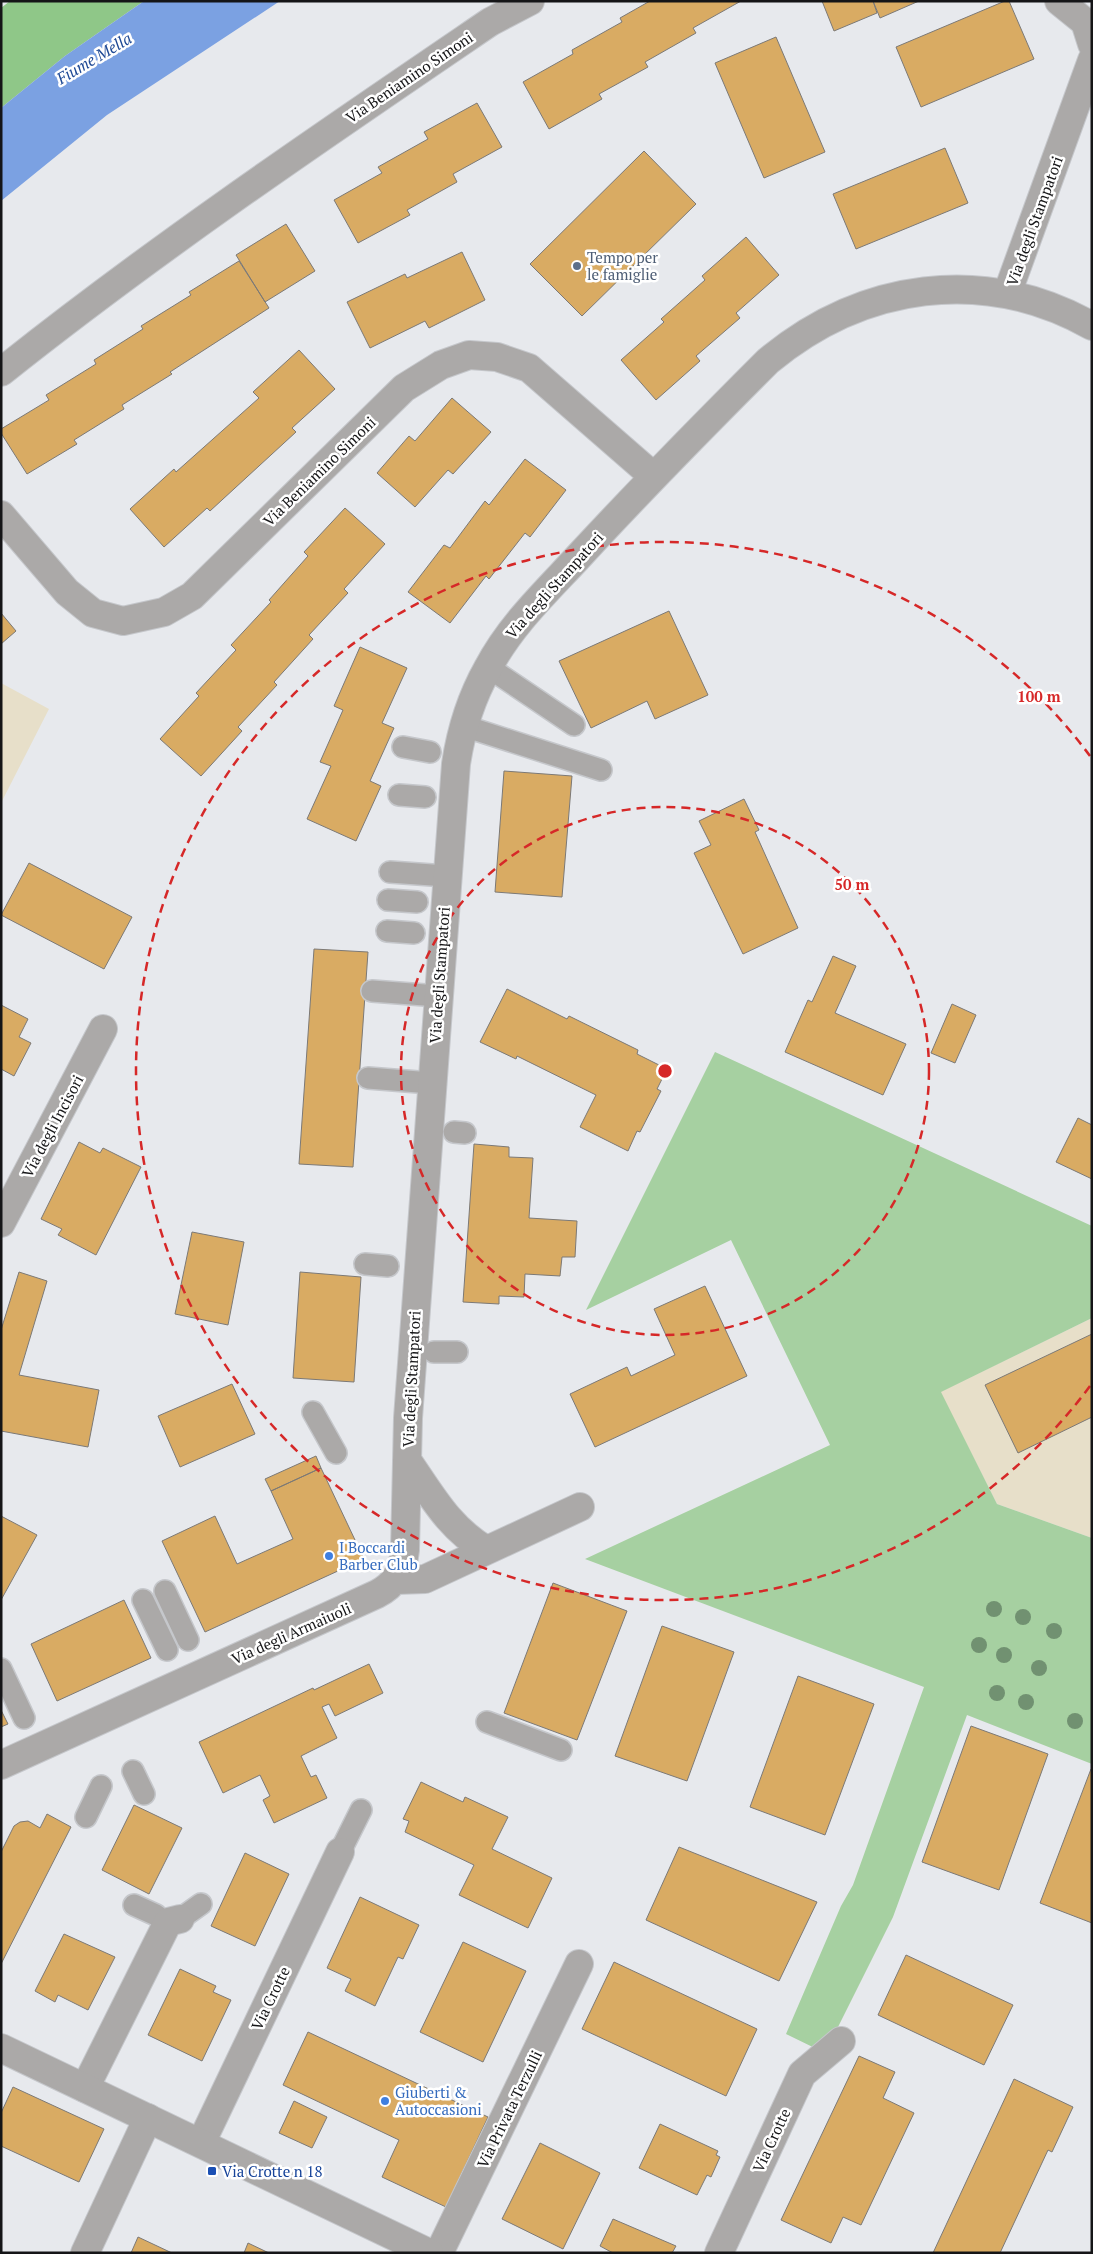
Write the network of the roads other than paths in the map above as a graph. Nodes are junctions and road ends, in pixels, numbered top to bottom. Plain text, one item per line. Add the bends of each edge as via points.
1 (530, 1) edge
2 (1059, 1) edge
3 (1092, 44) edge
4 (1092, 60) edge
5 (1007, 294) junction
6 (1092, 326) edge
7 (1, 372) edge
8 (653, 476) junction
9 (1, 515) edge
10 (488, 667) junction
11 (574, 725) dead end
12 (464, 726) junction
13 (403, 747) dead end
14 (430, 752) dead end
15 (601, 770) dead end
16 (399, 795) dead end
17 (425, 797) dead end
18 (390, 872) dead end
19 (446, 876) junction
20 (388, 900) dead end
21 (417, 902) dead end
22 (387, 931) dead end
23 (414, 933) dead end
24 (372, 991) dead end
25 (438, 996) junction
26 (103, 1029) dead end
27 (368, 1078) dead end
28 (432, 1082) junction
29 (1, 1223) edge
30 (365, 1264) dead end
31 (388, 1266) dead end
32 (434, 1352) dead end
33 (457, 1352) dead end
34 (313, 1412) dead end
35 (336, 1452) dead end
36 (407, 1460) junction
37 (580, 1507) dead end
38 (486, 1550) junction
39 (396, 1580) junction
40 (164, 1591) dead end
41 (143, 1600) dead end
42 (188, 1640) dead end
43 (167, 1650) dead end
44 (1, 1669) edge
45 (24, 1718) dead end
46 (487, 1722) dead end
47 (561, 1750) dead end
48 (1, 1765) edge
49 (133, 1771) dead end
50 (101, 1786) dead end
51 (144, 1794) dead end
52 (361, 1810) dead end
53 (86, 1817) dead end
54 (340, 1852) joint
55 (168, 1913) dead end
56 (579, 1964) dead end
57 (841, 2041) dead end
58 (1, 2048) edge
59 (85, 2088) junction
60 (148, 2118) junction
61 (200, 2143) junction
62 (85, 2253) edge
63 (429, 2253) edge
64 (439, 2253) edge
65 (719, 2253) edge

1 - 7 street, Via Beniamino Simoni via 490,22 226,202 81,308
2 - 3 street via 1085,22
4 - 5 street, Via degli Stampatori
5 - 6 street via 1046,305
5 - 8 street, Via degli Stampatori via 956,290 904,294 871,302 831,318 768,361
8 - 9 street, Via Beniamino Simoni via 529,368 497,357 469,355 441,365 404,388 192,596 164,612 123,621 93,613 67,592
8 - 10 street, Via degli Stampatori via 520,620
10 - 11 lane
10 - 12 street, Via degli Stampatori
12 - 15 lane
12 - 19 street, Via degli Stampatori via 456,764
13 - 14 lane
16 - 17 lane
18 - 19 lane
19 - 25 street, Via degli Stampatori
20 - 21 lane
22 - 23 lane
24 - 25 lane
25 - 28 street, Via degli Stampatori
26 - 29 street, Via degli Incisori
27 - 28 lane
28 - 36 street, Via degli Stampatori
30 - 31 lane
32 - 33 lane
34 - 35 lane
36 - 38 street, Via degli Stampatori via 458,1531
36 - 39 street, Via degli Stampatori via 404,1561
37 - 38 street
38 - 39 street via 425,1579
39 - 48 street, Via degli Armaiuoli via 377,1594
40 - 42 lane
41 - 43 lane
44 - 45 lane
46 - 47 lane
49 - 51 lane
50 - 53 lane
52 - 54 lane
54 - 61 street, Via Crotte
55 - 59 street
56 - 64 street, Via Privata Terzulli
57 - 65 street, Via Crotte via 802,2074
58 - 59 street
59 - 60 street
60 - 61 street
60 - 62 street
61 - 63 street

